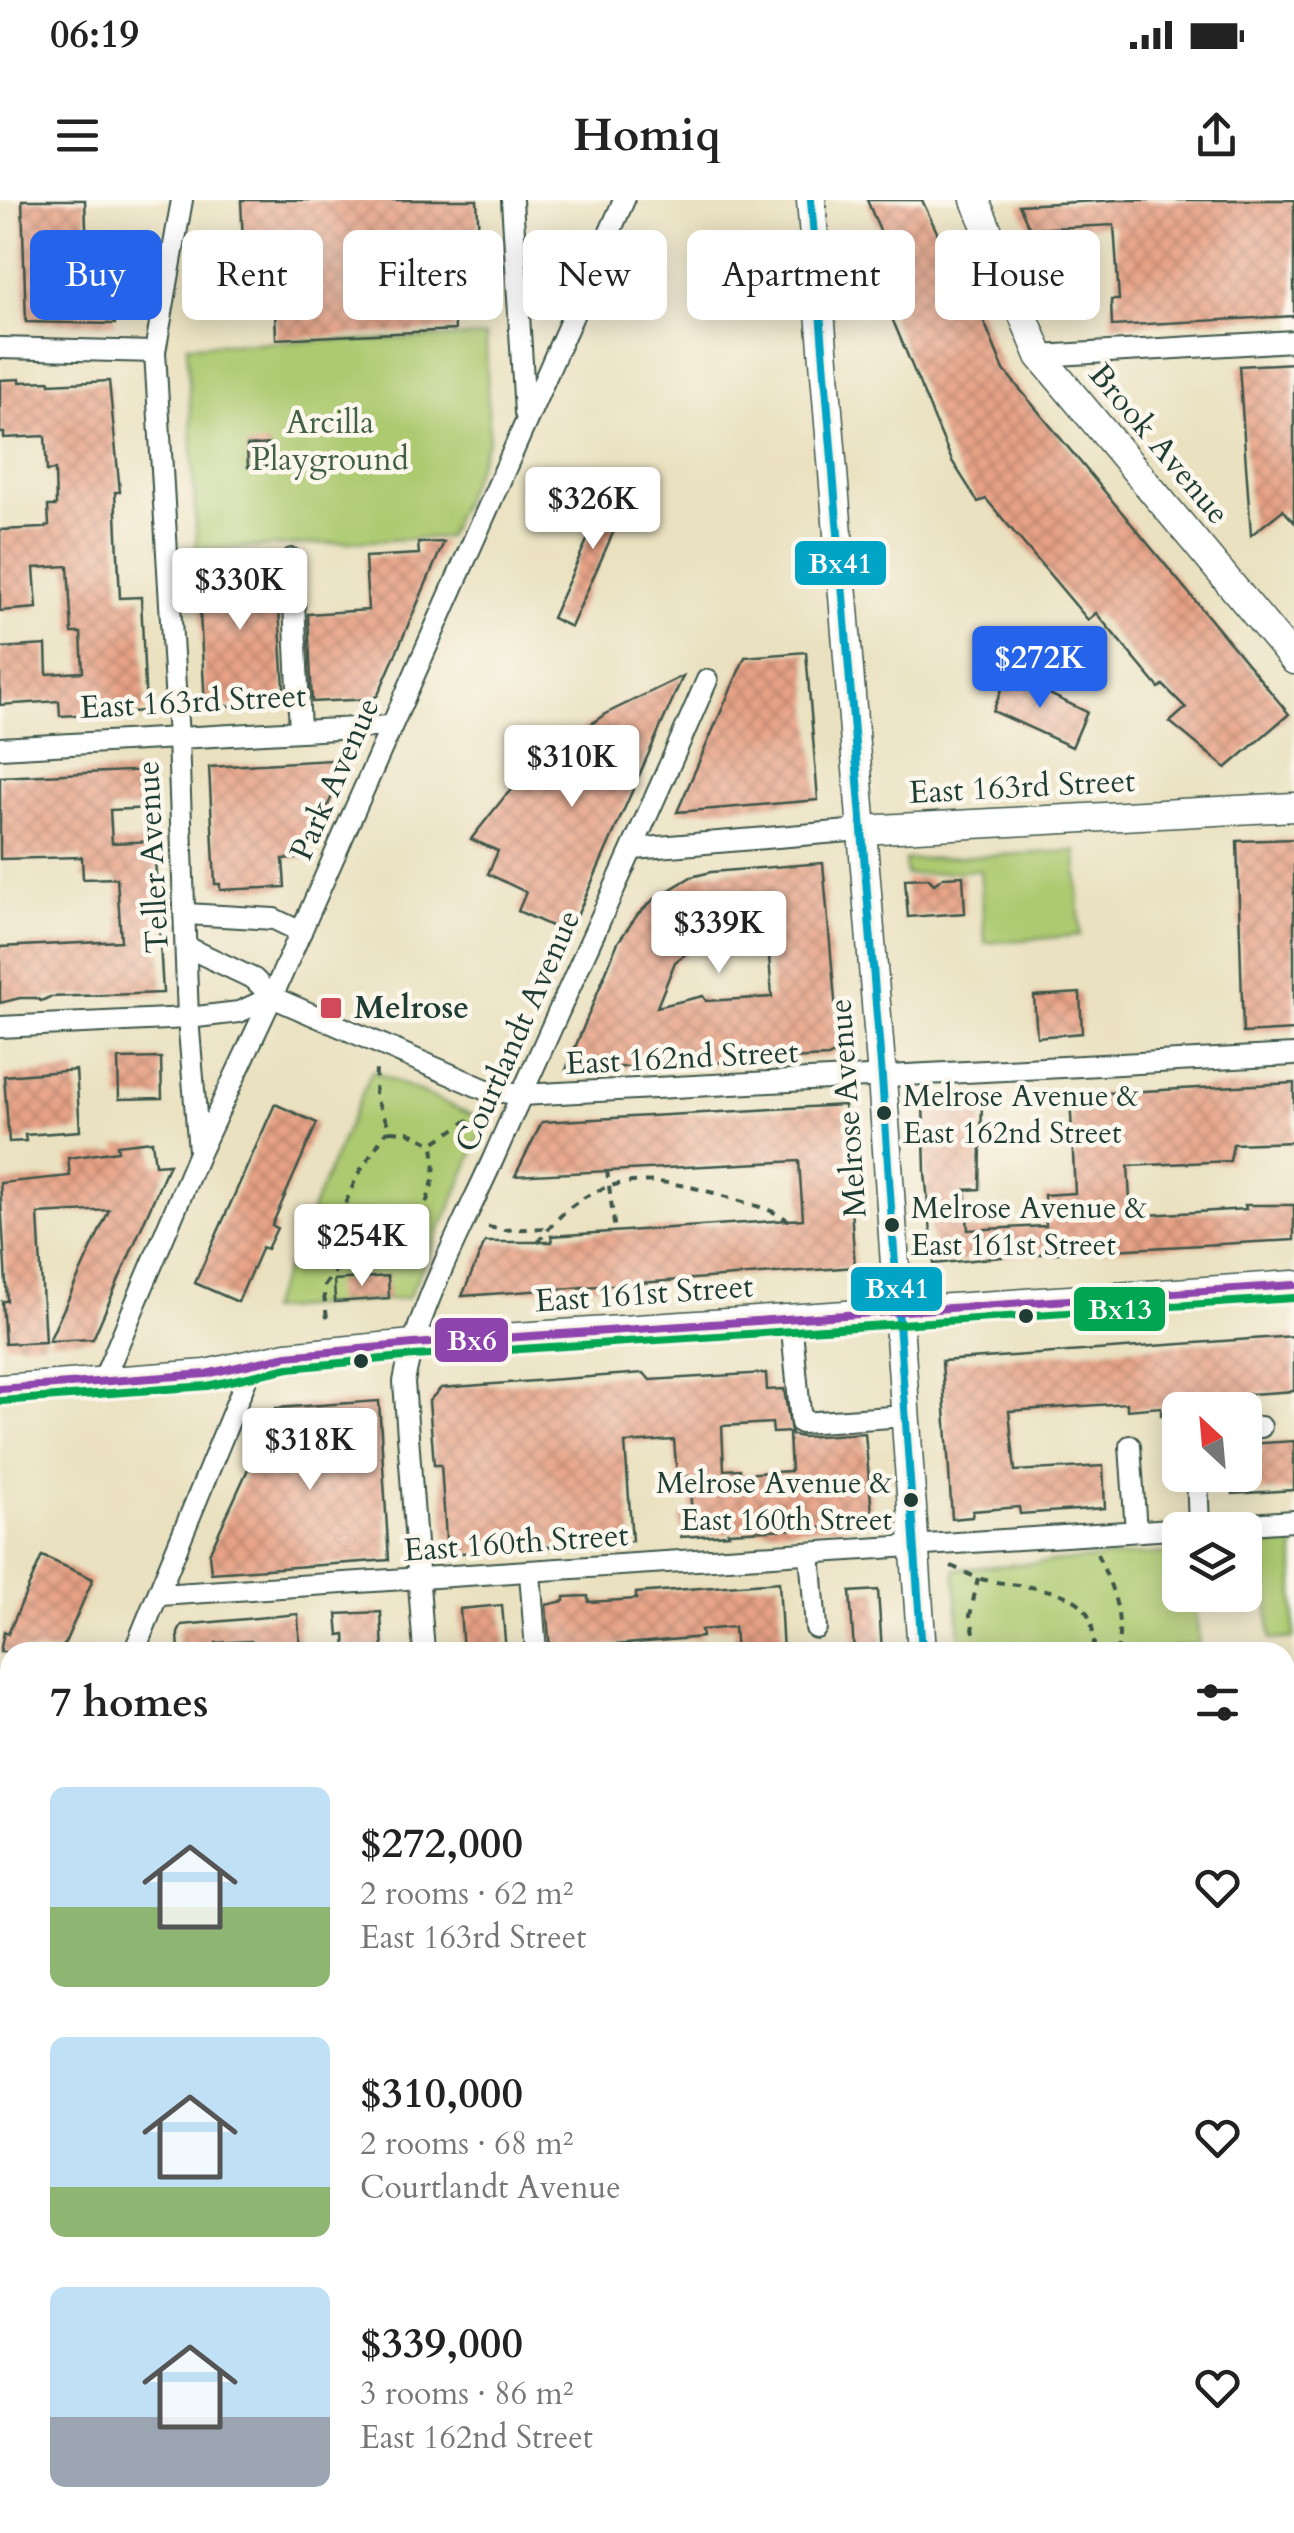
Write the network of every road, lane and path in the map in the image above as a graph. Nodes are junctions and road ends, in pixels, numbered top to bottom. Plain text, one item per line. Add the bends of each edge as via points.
1 (182, 200) edge
2 (512, 200) edge
3 (624, 200) edge
4 (811, 200) edge
5 (975, 200) edge
6 (1294, 341) edge
7 (0, 348) edge
8 (155, 352) junction
9 (1040, 356) junction
10 (526, 420) junction
11 (292, 559) dead end
12 (1294, 660) edge
13 (708, 680) dead end
14 (390, 726) junction
15 (300, 731) junction
16 (178, 738) junction
17 (0, 748) edge
18 (1294, 807) edge
19 (861, 830) junction
20 (634, 848) junction
21 (186, 914) junction
22 (300, 932) junction
23 (188, 947) junction
24 (272, 997) junction
25 (188, 1018) junction
26 (0, 1028) edge
27 (1294, 1055) edge
28 (376, 1062) dead end
29 (882, 1078) junction
30 (521, 1095) junction
31 (485, 1109) dead end
32 (391, 1131) junction
33 (432, 1144) junction
34 (199, 1153) junction
35 (607, 1170) dead end
36 (609, 1187) junction
37 (793, 1224) dead end
38 (488, 1227) dead end
39 (548, 1228) junction
40 (615, 1232) dead end
41 (538, 1242) dead end
42 (338, 1267) junction
43 (1294, 1285) edge
44 (897, 1312) junction
45 (327, 1318) dead end
46 (791, 1319) junction
47 (413, 1344) junction
48 (252, 1363) junction
49 (102, 1383) junction
50 (0, 1389) edge
51 (906, 1416) junction
52 (1130, 1446) dead end
53 (1294, 1521) edge
54 (1262, 1523) edge
55 (1162, 1529) edge
56 (1136, 1531) junction
57 (915, 1546) junction
58 (810, 1553) junction
59 (1097, 1554) dead end
60 (947, 1564) dead end
61 (530, 1572) junction
62 (978, 1578) junction
63 (418, 1580) junction
64 (160, 1595) junction
65 (816, 1628) dead end
66 (139, 1642) edge
67 (423, 1642) edge
68 (535, 1642) edge
69 (921, 1642) edge
70 (976, 1642) edge
71 (1093, 1642) edge
72 (1118, 1642) edge

1 - 8 street, Teller Avenue
2 - 10 street
3 - 10 street, Park Avenue
4 - 19 main road, Melrose Avenue
5 - 9 main road, Brook Avenue
6 - 9 street
7 - 8 street
8 - 16 street, Teller Avenue
9 - 12 main road, Brook Avenue
10 - 14 street, Park Avenue
11 - 15 street
13 - 20 street, Courtlandt Avenue
14 - 15 street, East 163rd Street
14 - 22 street, Park Avenue
15 - 16 street, East 163rd Street
16 - 17 street, East 163rd Street
16 - 21 street, Teller Avenue
18 - 19 main road, East 163rd Street
19 - 20 street, East 163rd Street
19 - 29 main road, Melrose Avenue
20 - 30 street, Courtlandt Avenue
21 - 22 street via 274,920
21 - 23 street, Teller Avenue
22 - 24 street, Park Avenue
23 - 24 street, East 162nd Street via 254,979
23 - 25 street, Teller Avenue
24 - 25 street via 239,1012
24 - 30 street, East 162nd Street via 484,1088
24 - 34 street, Park Avenue
25 - 26 street
25 - 34 street, Teller Avenue
27 - 29 street, East 162nd Street
28 - 32 path via 376,1097
29 - 30 street, East 162nd Street
29 - 44 main road, Melrose Avenue
30 - 47 street, Courtlandt Avenue
31 - 33 path
32 - 33 path
32 - 42 path via 370,1154 344,1208
33 - 42 path via 434,1183 406,1245 363,1266
34 - 49 street, Park Avenue
35 - 36 path
36 - 37 path via 633,1179 668,1180 781,1214
36 - 39 path via 576,1203
36 - 40 path
38 - 39 path
39 - 41 path
42 - 45 path via 324,1288
43 - 44 main road, East 161st Street
44 - 46 main road, East 161st Street
44 - 51 main road, Melrose Avenue
46 - 47 main road, East 161st Street
46 - 51 street via 801,1423
47 - 48 main road, East 161st Street
47 - 63 street, Courtlandt Avenue via 404,1382
48 - 49 main road, East 161st Street
48 - 64 street
49 - 50 main road, East 161st Street
51 - 57 main road, Melrose Avenue
52 - 56 street
53 - 54 street, East 160th Street
55 - 56 street, East 160th Street
56 - 57 street, East 160th Street
57 - 58 street, East 160th Street
57 - 69 main road, Melrose Avenue
58 - 61 street, East 160th Street
58 - 65 street
59 - 72 path via 1120,1614
60 - 62 path
61 - 63 street, East 160th Street
61 - 68 street
62 - 70 path via 970,1616
62 - 71 path via 1070,1598 1083,1607
63 - 64 street, East 160th Street
63 - 67 street, Courtlandt Avenue
64 - 66 street

